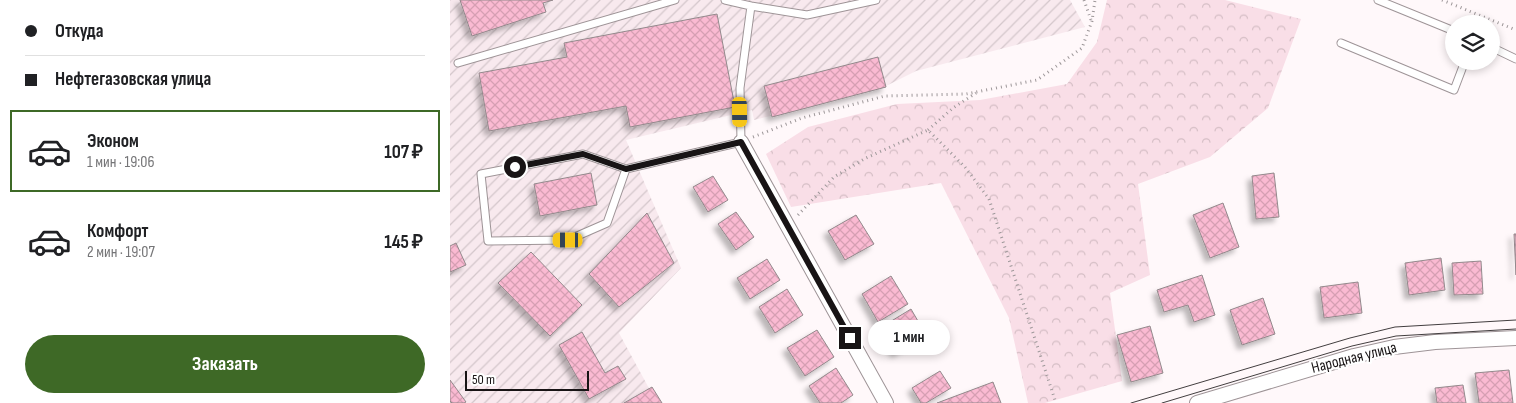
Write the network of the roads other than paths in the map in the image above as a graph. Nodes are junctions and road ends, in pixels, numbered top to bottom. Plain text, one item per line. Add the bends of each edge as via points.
1 (675, 0) edge
2 (726, 0) edge
3 (876, 0) edge
4 (1378, 0) edge
5 (751, 6) junction
6 (1445, 27) edge
7 (1341, 43) dead end
8 (1500, 51) edge
9 (1516, 58) edge
10 (458, 63) dead end
11 (1462, 70) edge
12 (741, 142) junction
13 (626, 169) junction
14 (1516, 338) edge
15 (886, 403) edge
16 (1197, 403) edge

1 - 10 lane
2 - 5 lane
3 - 5 lane via 807,15
4 - 6 lane
5 - 12 lane via 740,88
7 - 11 lane via 1454,90
8 - 9 lane
12 - 13 lane
12 - 15 street
13 - 13 lane via 607,223 568,240 488,241 481,174 583,154
14 - 16 street, Народная улица via 1394,347

